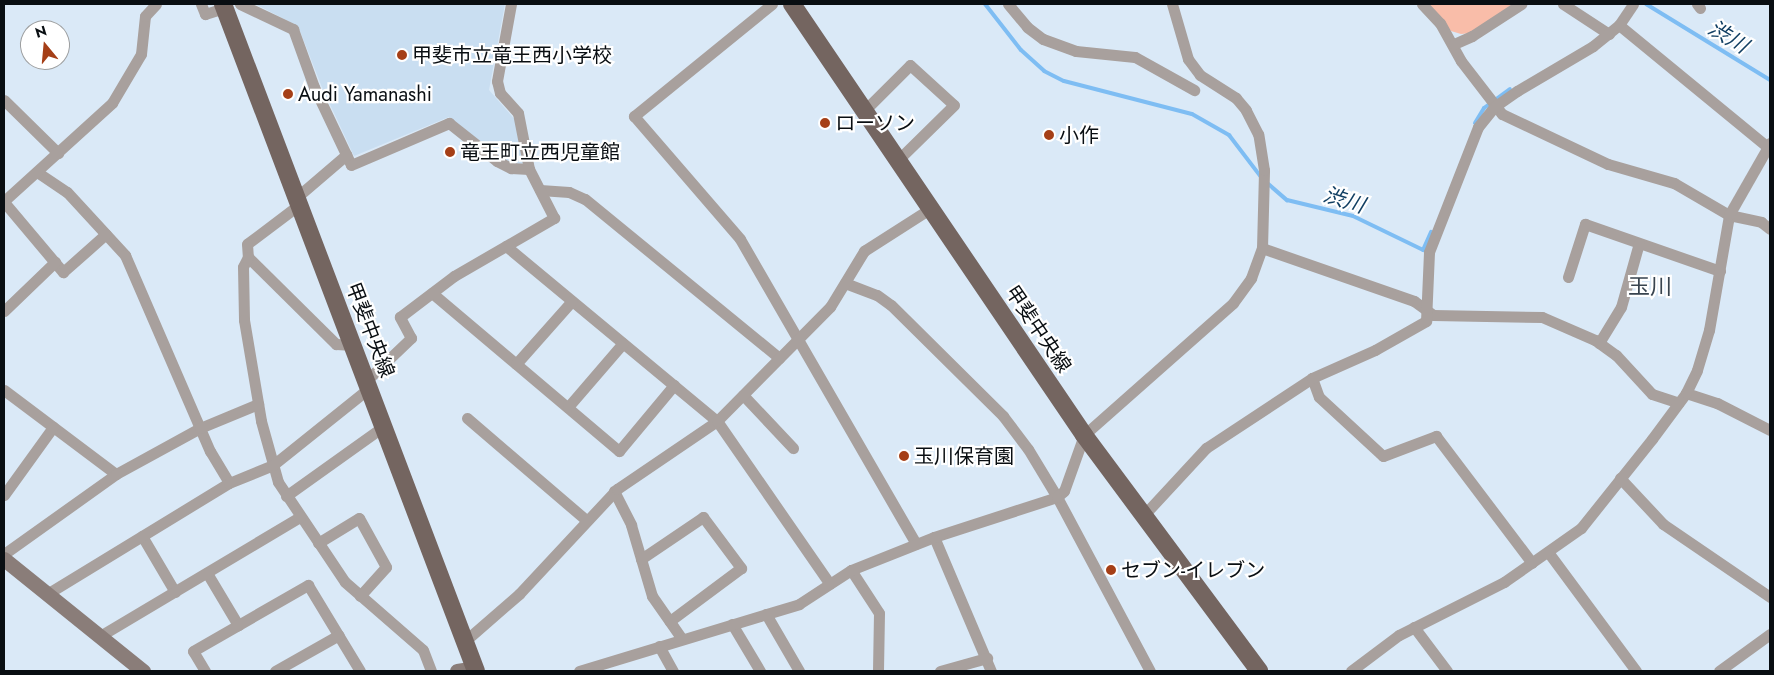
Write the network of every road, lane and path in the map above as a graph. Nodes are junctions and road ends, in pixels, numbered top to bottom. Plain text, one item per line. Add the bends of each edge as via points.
1 (156, 4) edge
2 (202, 4) edge
3 (510, 4) edge
4 (772, 4) edge
5 (792, 4) edge
6 (1008, 4) edge
7 (1172, 4) edge
8 (1422, 4) edge
9 (1520, 4) edge
10 (1564, 4) edge
11 (1633, 4) edge
12 (230, 5) edge
13 (1619, 25) junction
14 (1609, 34) junction
15 (1454, 44) junction
16 (1194, 90) dead end
17 (4, 100) edge
18 (1494, 107) junction
19 (864, 111) junction
20 (1769, 146) edge
21 (58, 153) junction
22 (346, 155) junction
23 (898, 160) junction
24 (529, 169) junction
25 (37, 172) junction
26 (540, 190) junction
27 (4, 201) edge
28 (298, 201) junction
29 (931, 208) junction
30 (1729, 215) junction
31 (1770, 229) edge
32 (106, 234) junction
33 (1639, 243) junction
34 (506, 246) junction
35 (1262, 248) junction
36 (248, 256) junction
37 (55, 262) junction
38 (1720, 271) junction
39 (1568, 277) dead end
40 (845, 283) junction
41 (432, 293) junction
42 (572, 301) junction
43 (4, 311) edge
44 (1429, 312) junction
45 (798, 337) junction
46 (623, 343) junction
47 (1599, 343) junction
48 (354, 345) junction
49 (779, 358) junction
50 (516, 364) junction
51 (1312, 378) junction
52 (368, 384) junction
53 (674, 385) junction
54 (4, 390) edge
55 (1686, 393) junction
56 (743, 395) junction
57 (1679, 403) junction
58 (258, 404) junction
59 (568, 407) junction
60 (467, 418) dead end
61 (717, 421) junction
62 (384, 426) junction
63 (53, 427) junction
64 (200, 428) junction
65 (1770, 430) edge
66 (1084, 435) junction
67 (794, 448) dead end
68 (273, 465) junction
69 (116, 474) junction
70 (1620, 478) junction
71 (228, 483) junction
72 (614, 491) junction
73 (4, 495) edge
74 (286, 496) junction
75 (1057, 497) junction
76 (1144, 516) junction
77 (300, 517) junction
78 (586, 520) junction
79 (142, 536) junction
80 (934, 538) junction
81 (318, 543) junction
82 (916, 544) junction
83 (1548, 552) junction
84 (4, 554) edge
85 (4, 559) edge
86 (641, 559) junction
87 (1532, 564) junction
88 (851, 570) junction
89 (207, 573) junction
90 (830, 584) junction
91 (175, 592) junction
92 (47, 594) junction
93 (360, 596) junction
94 (1770, 597) edge
95 (766, 614) junction
96 (670, 621) junction
97 (732, 624) junction
98 (238, 625) junction
99 (1414, 627) junction
100 (1770, 634) edge
101 (100, 636) junction
102 (339, 636) junction
103 (682, 639) junction
104 (465, 641) junction
105 (659, 646) junction
106 (987, 658) junction
107 (476, 670) edge
108 (143, 671) edge
109 (205, 671) edge
110 (275, 671) edge
111 (360, 671) edge
112 (431, 671) edge
113 (457, 671) edge
114 (579, 671) edge
115 (673, 671) edge
116 (760, 671) edge
117 (798, 671) edge
118 (878, 671) edge
119 (940, 671) edge
120 (991, 671) edge
121 (1150, 671) edge
122 (1259, 671) edge
123 (1352, 671) edge
124 (1448, 671) edge
125 (1636, 671) edge
126 (1719, 671) edge

1 - 21 street via 145,16 141,54 130,78 112,103
2 - 12 street via 205,14
3 - 24 street via 497,80 500,92 518,113
4 - 45 street via 634,116 740,239
5 - 19 main road, 甲斐中央線
6 - 16 street via 1027,27 1043,39 1076,51 1135,57
7 - 35 street via 1188,59 1200,75 1236,98 1258,134 1264,170
8 - 15 street
9 - 15 street
10 - 14 street
11 - 13 street
12 - 22 street via 293,29 314,88
12 - 28 main road, 甲斐中央線
13 - 14 street
13 - 20 street
14 - 18 street
15 - 18 street via 1461,62
17 - 21 street
18 - 30 street via 1515,122 1608,164 1674,183
18 - 44 street via 1478,127 1429,252
19 - 23 main road, 甲斐中央線
19 - 23 street via 910,65 954,104
20 - 30 street
21 - 25 street
22 - 24 street via 350,165 449,124 497,161 511,168
22 - 28 street
23 - 29 main road, 甲斐中央線
24 - 26 street
25 - 27 street
25 - 32 street via 67,192
26 - 34 street via 554,218
26 - 49 street via 569,192 585,199
27 - 37 street
28 - 36 street via 247,244
28 - 48 main road, 甲斐中央線
29 - 40 street via 864,251
29 - 66 main road, 甲斐中央線
30 - 31 street via 1761,222
30 - 38 street
32 - 37 street via 63,272
32 - 64 street via 125,255
33 - 38 street
33 - 39 street via 1585,224
33 - 47 street via 1620,307
34 - 41 street
34 - 42 street
35 - 44 street via 1414,300
35 - 66 street via 1251,278 1233,304
36 - 48 street via 336,344
36 - 58 street via 243,267 244,320
37 - 43 street
38 - 55 street via 1709,330
40 - 45 street via 830,307
40 - 75 street via 877,295 891,305 1003,416
41 - 50 street
41 - 52 street via 400,317 411,338
42 - 46 street
42 - 50 street
44 - 47 street via 1443,316 1517,314 1542,317
44 - 51 street via 1426,322 1375,350
45 - 49 street
45 - 82 street
46 - 53 street
46 - 59 street
47 - 57 street via 1616,355 1652,394
48 - 52 main road, 甲斐中央線
49 - 56 street
50 - 59 street
51 - 76 street via 1206,448
51 - 87 street via 1319,397 1384,456 1436,436
52 - 62 main road, 甲斐中央線
52 - 68 street
53 - 59 street via 619,451
53 - 61 street
54 - 63 street
55 - 57 street
55 - 65 street via 1717,403
56 - 61 street
56 - 67 street
57 - 70 street
58 - 64 street
58 - 68 street
60 - 78 street
61 - 72 street
61 - 90 street
62 - 74 street
62 - 104 main road, 甲斐中央線
63 - 69 street
63 - 73 street
64 - 69 street
64 - 71 street
66 - 75 street via 1064,491
66 - 76 main road, 甲斐中央線
68 - 71 street
68 - 74 street
69 - 84 street
70 - 83 street via 1581,528
70 - 94 street via 1663,524
71 - 79 street
72 - 78 street
72 - 86 street via 631,525
74 - 77 street
75 - 80 street
75 - 121 street
76 - 122 main road, 甲斐中央線
77 - 81 street
77 - 89 street
78 - 104 street via 519,594
79 - 91 street
79 - 92 street
80 - 82 street
80 - 106 street
81 - 93 street via 345,582
81 - 93 street via 359,518 386,567
82 - 88 street
83 - 87 street
83 - 125 street
85 - 92 street
86 - 96 street via 652,596
86 - 96 street via 703,517 742,568
87 - 99 street via 1504,582
88 - 90 street
88 - 118 street via 879,613
89 - 91 street
89 - 98 street
90 - 95 street via 799,604
91 - 101 street
92 - 101 street
93 - 112 street via 423,650
95 - 97 street
95 - 117 street
96 - 103 street
97 - 103 street
97 - 116 street
98 - 102 street via 308,585
98 - 109 street via 193,651
99 - 123 street
99 - 124 street
100 - 126 street
101 - 108 street
102 - 110 street
102 - 111 street
103 - 105 street
104 - 107 main road, 甲斐中央線
105 - 114 street
105 - 115 street
106 - 119 street
106 - 120 street
107 - 113 street

